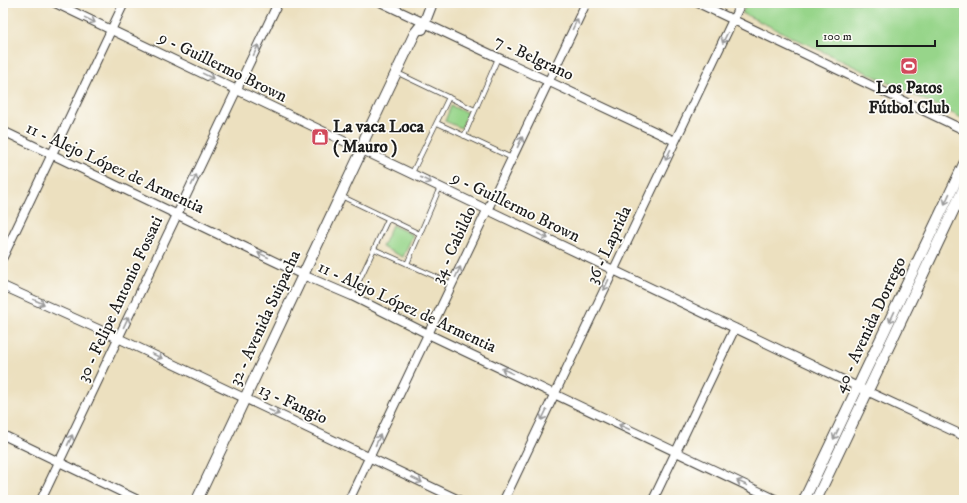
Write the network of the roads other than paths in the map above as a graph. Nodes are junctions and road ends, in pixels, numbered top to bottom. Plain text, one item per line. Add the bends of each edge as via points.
1 (55, 3) edge
2 (124, 3) edge
3 (278, 3) edge
4 (382, 3) edge
5 (432, 3) edge
6 (586, 3) edge
7 (698, 3) edge
8 (741, 3) edge
9 (733, 20) junction
10 (423, 23) junction
11 (111, 30) junction
12 (498, 58) junction
13 (402, 75) junction
14 (548, 81) junction
15 (237, 90) junction
16 (449, 97) junction
17 (475, 110) junction
18 (437, 123) junction
19 (964, 130) edge
20 (3, 132) edge
21 (464, 136) junction
22 (675, 141) junction
23 (362, 150) junction
24 (52, 155) junction
25 (512, 158) junction
26 (964, 164) edge
27 (412, 173) junction
28 (440, 187) junction
29 (964, 188) edge
30 (340, 196) junction
31 (487, 210) junction
32 (177, 214) junction
33 (388, 219) junction
34 (420, 234) junction
35 (374, 249) junction
36 (3, 257) edge
37 (406, 264) junction
38 (614, 270) junction
39 (304, 274) junction
40 (452, 284) junction
41 (3, 286) edge
42 (352, 296) junction
43 (735, 328) junction
44 (428, 334) junction
45 (118, 338) junction
46 (863, 389) junction
47 (554, 394) junction
48 (245, 398) junction
49 (3, 435) edge
50 (964, 436) edge
51 (676, 452) junction
52 (369, 457) junction
53 (59, 462) junction
54 (41, 500) edge
55 (138, 500) edge
56 (197, 500) edge
57 (349, 500) edge
58 (459, 500) edge
59 (504, 500) edge
60 (653, 500) edge
61 (777, 500) edge
62 (804, 500) edge
63 (816, 500) edge

1 -> 11 street, 9 - Guillermo Brown
2 - 11 street
15 -> 3 street, 30 - Felipe Antonio Fossati
4 - 10 street, 7 - Belgrano
5 - 10 street, 32 - Avenida Suipacha
14 -> 6 street, 34 - Cabildo
7 - 9 street
8 - 9 street, 36 - Laprida
9 - 19 street
9 -> 22 street, 36 - Laprida
10 - 12 street, 7 - Belgrano
10 - 13 street, 32 - Avenida Suipacha
10 - 23 street, 32 - Avenida Suipacha via 415,33 365,138
11 -> 15 street, 9 - Guillermo Brown
11 - 24 street
12 - 14 street, 7 - Belgrano
12 - 17 lane
13 - 16 lane
13 - 23 street, 32 - Avenida Suipacha via 371,140
14 - 22 street, 7 - Belgrano
25 -> 14 street, 34 - Cabildo
15 - 23 street, 9 - Guillermo Brown
32 -> 15 street, 30 - Felipe Antonio Fossati
16 - 17 lane
16 - 18 lane
17 - 21 lane
18 - 21 lane
18 - 27 lane
20 - 24 street, 11 - Alejo López de Armentia
21 - 25 lane
22 -> 38 street, 36 - Laprida
23 - 27 street, 9 - Guillermo Brown
23 - 30 street, 32 - Avenida Suipacha
24 - 32 street, 11 - Alejo López de Armentia
24 - 36 street
25 - 31 street, 34 - Cabildo
26 -> 46 street, 40 - Avenida Dorrego
27 -> 28 street, 9 - Guillermo Brown
28 - 31 street, 9 - Guillermo Brown
28 - 34 lane
29 - 46 street, 40 - Avenida Dorrego
30 - 33 lane
30 - 39 street, 32 - Avenida Suipacha
31 -> 38 street, 9 - Guillermo Brown
40 -> 31 street, 34 - Cabildo
39 -> 32 street, 11 - Alejo López de Armentia
45 -> 32 street, 30 - Felipe Antonio Fossati
33 - 34 lane
33 - 35 lane
34 - 37 lane
35 - 37 lane
35 - 42 lane
37 - 40 lane
38 - 43 street, 9 - Guillermo Brown
38 -> 47 street, 36 - Laprida
39 - 42 street, 11 - Alejo López de Armentia
39 - 48 street, 32 - Avenida Suipacha
40 - 44 street, 34 - Cabildo
41 -> 45 street, 13 - Fangio
42 - 44 street, 11 - Alejo López de Armentia
43 - 46 street, 9 - Guillermo Brown
43 - 51 street
47 -> 44 street, 11 - Alejo López de Armentia
52 -> 44 street, 34 - Cabildo
45 -> 48 street, 13 - Fangio
53 -> 45 street, 30 - Felipe Antonio Fossati
46 - 50 street, 9 - Guillermo Brown
46 -> 62 street, 40 - Avenida Dorrego
46 - 63 street, 40 - Avenida Dorrego
51 -> 47 street, 11 - Alejo López de Armentia
47 -> 59 street, 36 - Laprida
48 -> 52 street, 13 - Fangio
48 - 56 street, 32 - Avenida Suipacha
49 - 53 street
51 - 60 street
61 -> 51 street, 11 - Alejo López de Armentia
52 - 57 street, 34 - Cabildo
52 -> 58 street, 13 - Fangio
53 - 54 street, 30 - Felipe Antonio Fossati
53 - 55 street

